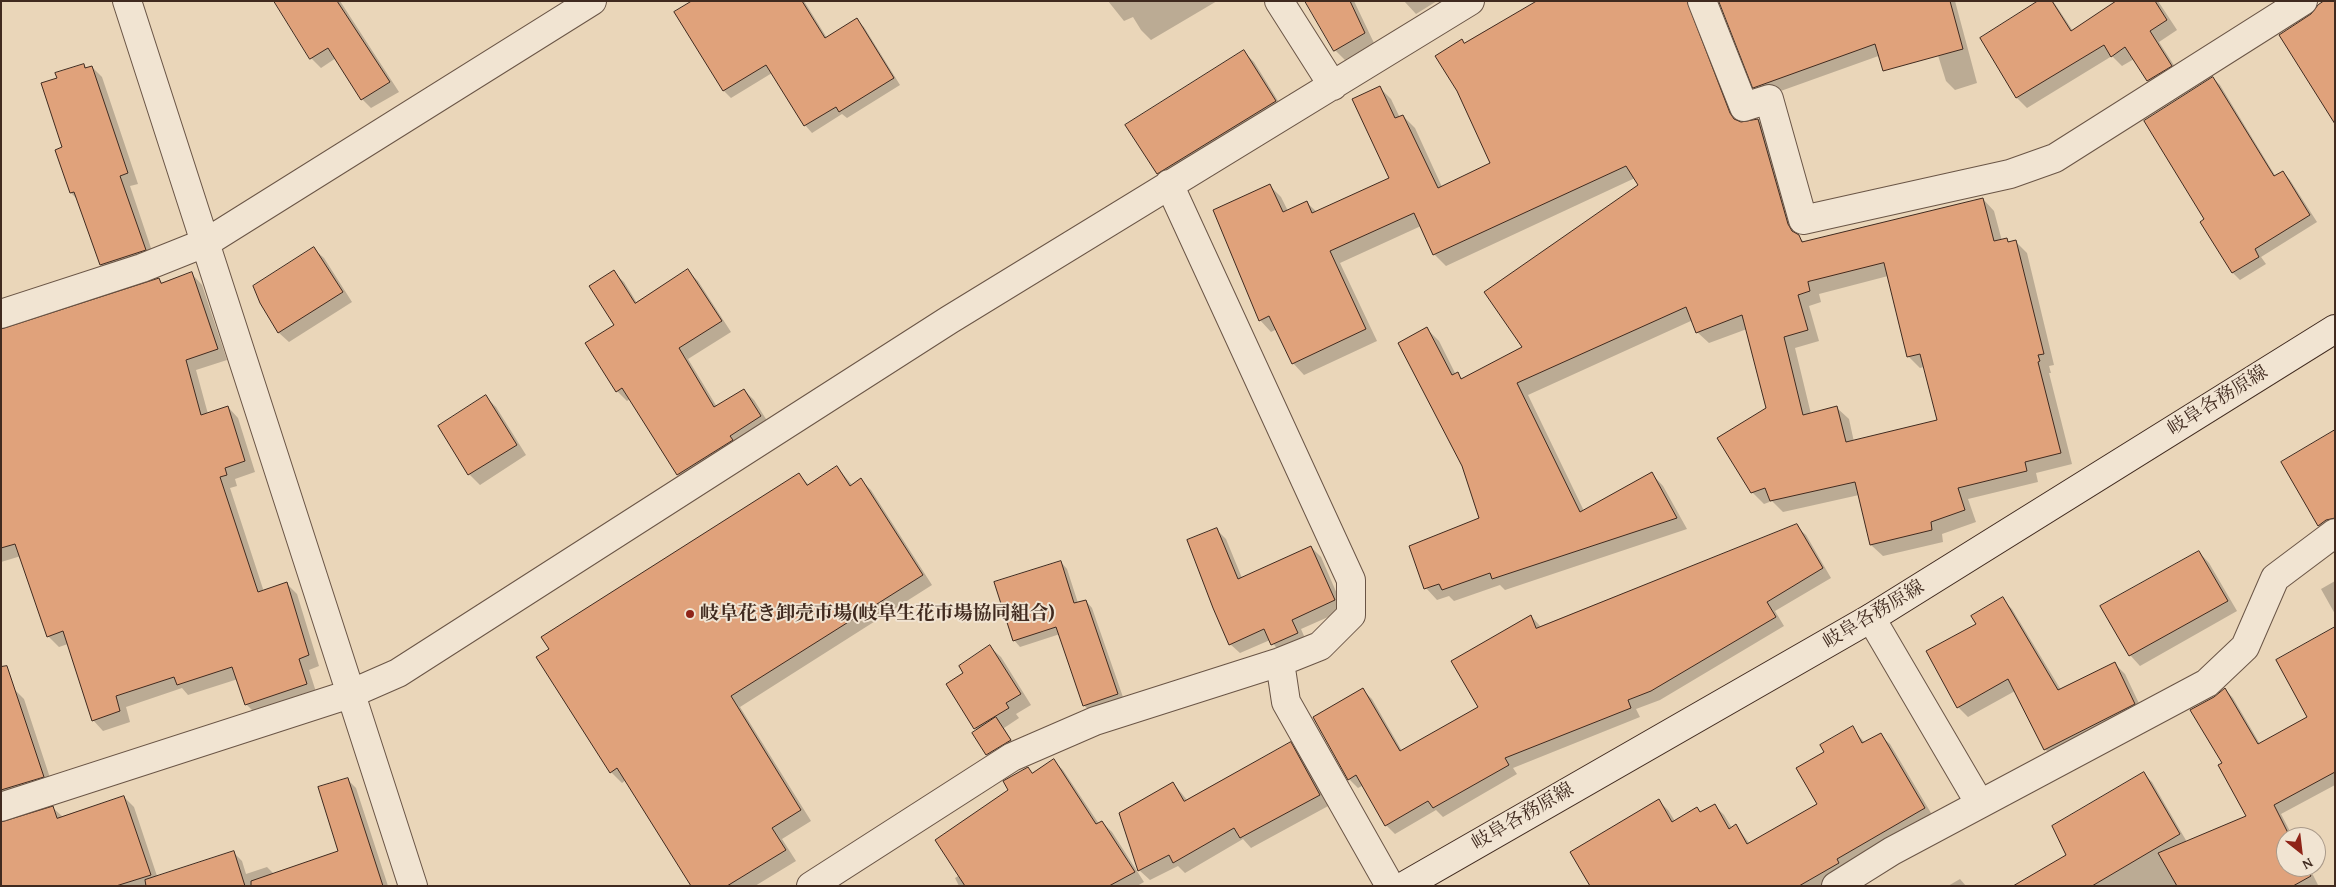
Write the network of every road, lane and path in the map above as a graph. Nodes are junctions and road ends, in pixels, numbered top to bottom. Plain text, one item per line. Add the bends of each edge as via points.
1 (127, 1) edge
2 (592, 1) edge
3 (1279, 1) edge
4 (1470, 1) edge
5 (1702, 1) edge
6 (2303, 1) edge
7 (1333, 86) junction
8 (1170, 184) junction
9 (207, 242) junction
10 (1, 314) edge
11 (2335, 328) edge
12 (2335, 533) edge
13 (1871, 618) junction
14 (1280, 662) junction
15 (350, 694) junction
16 (1980, 804) junction
17 (1, 807) edge
18 (413, 886) edge
19 (811, 886) edge
20 (1390, 886) edge
21 (1404, 886) edge
22 (1836, 886) edge

1 - 9 street
2 - 9 street
3 - 7 street
4 - 7 street
5 - 6 street via 1744,107 1769,99 1803,220 2010,174 2055,158
7 - 8 street
8 - 14 street via 1351,580 1351,615 1320,646
8 - 15 street via 949,320 398,673
9 - 10 street via 142,268
9 - 15 street
11 - 13 street, 岐阜各務原線
12 - 16 street via 2275,578 2245,646 2207,683
13 - 16 street
13 - 21 street, 岐阜各務原線
14 - 19 street via 1095,721 1012,757
14 - 20 street via 1286,702
15 - 17 street
15 - 18 street
16 - 22 street via 1892,851

